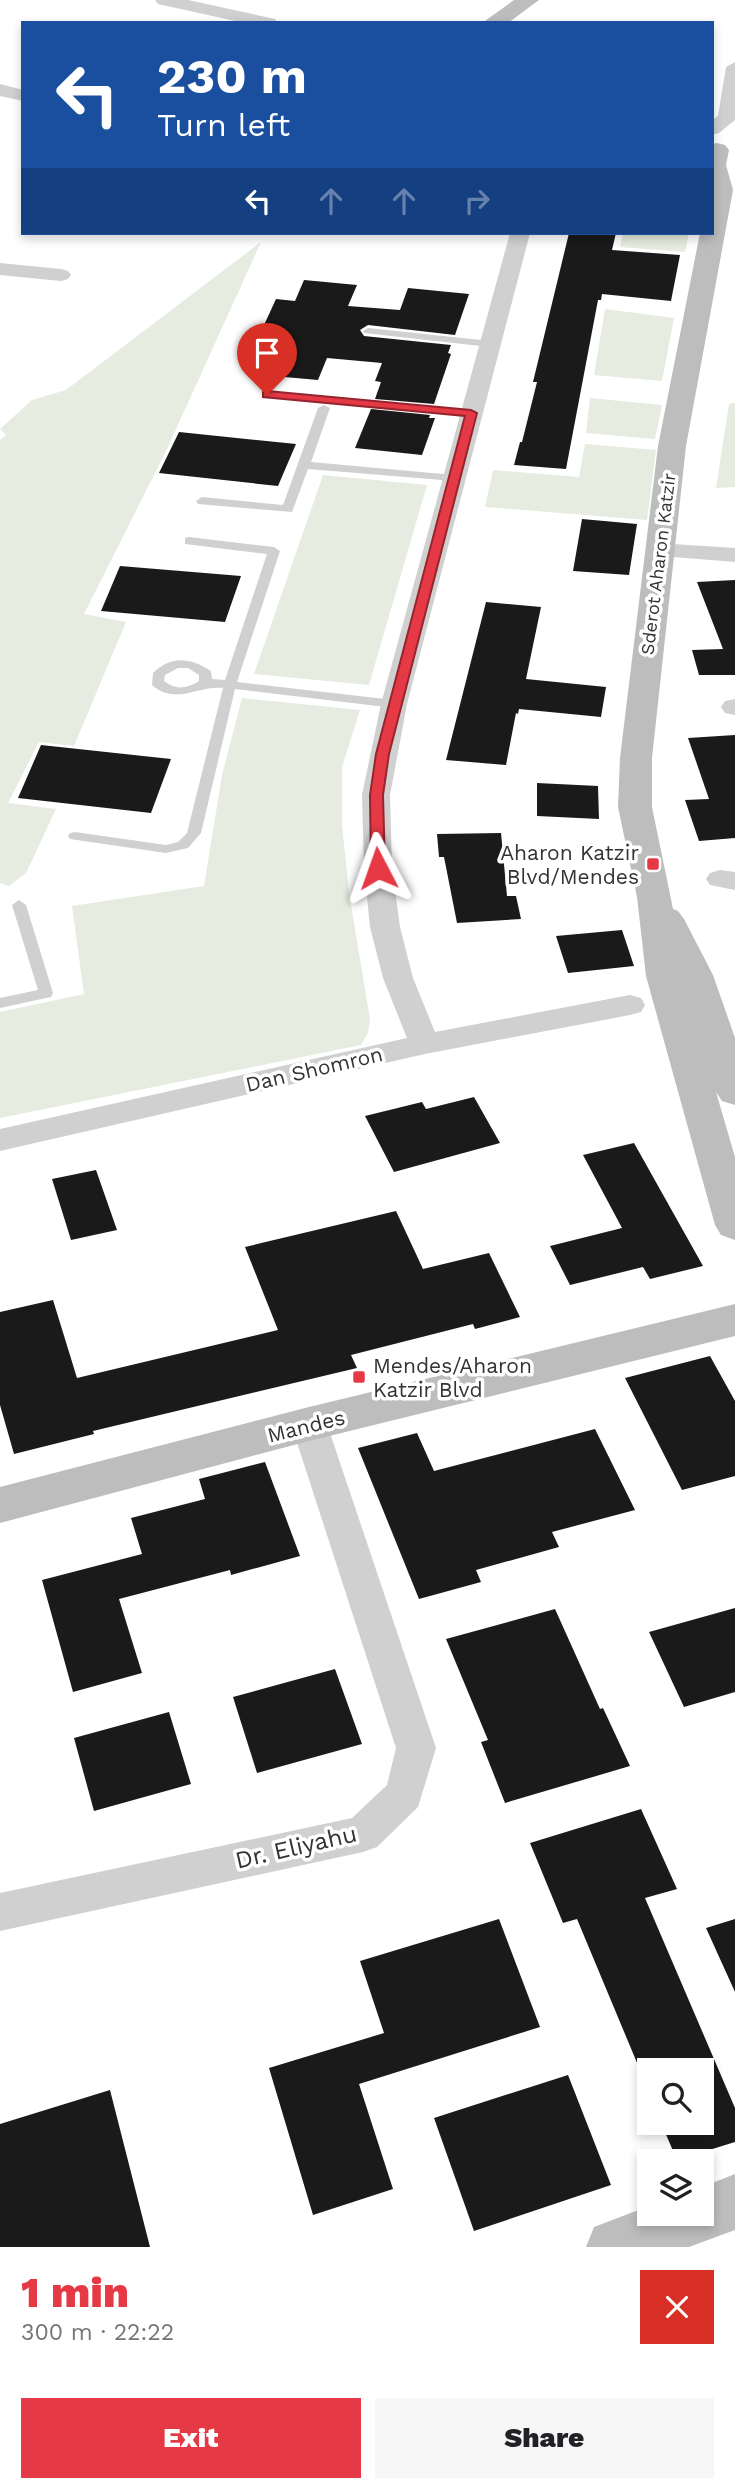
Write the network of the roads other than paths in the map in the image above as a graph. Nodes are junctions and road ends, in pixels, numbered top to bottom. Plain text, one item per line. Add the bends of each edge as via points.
1 (164, 0) edge
2 (497, 0) edge
3 (528, 0) edge
4 (484, 19) edge
5 (260, 21) edge
6 (735, 66) edge
7 (0, 90) edge
8 (21, 95) edge
9 (714, 152) edge
10 (714, 223) edge
11 (519, 235) edge
12 (711, 235) edge
13 (0, 269) edge
14 (61, 275) dead end
15 (368, 331) dead end
16 (490, 344) junction
17 (267, 395) dead end
18 (324, 408) dead end
19 (471, 413) junction
20 (304, 465) junction
21 (454, 478) junction
22 (202, 501) dead end
23 (188, 541) dead end
24 (658, 550) junction
25 (735, 555) edge
26 (205, 682) dead end
27 (230, 685) junction
28 (394, 704) junction
29 (75, 835) dead end
30 (654, 897) junction
31 (19, 905) dead end
32 (0, 1003) edge
33 (630, 1005) dead end
34 (425, 1044) junction
35 (735, 1093) edge
36 (0, 1140) edge
37 (735, 1225) edge
38 (735, 1320) edge
39 (309, 1424) junction
40 (0, 1506) edge
41 (0, 1912) edge
42 (735, 2202) edge
43 (614, 2247) edge

1 - 5 street
2 - 4 street
3 - 4 street
6 - 9 street, Sderot Aharon Katzir via 727,118
7 - 8 street
9 - 10 street, Sderot Aharon Katzir via 721,190
11 - 16 street
12 - 24 street, Sderot Aharon Katzir via 672,446
13 - 14 street
15 - 16 lane
16 - 19 street
17 - 19 lane
18 - 20 lane
19 - 21 street
20 - 21 lane
20 - 22 lane via 289,509
21 - 28 street
23 - 27 lane via 274,551
24 - 25 street
24 - 30 street, Sderot Aharon Katzir via 635,788 643,855
26 - 27 lane
27 - 28 lane
27 - 29 lane via 198,820 188,843 166,849
28 - 34 street via 376,795 378,868 385,927 398,978
30 - 35 street, Sderot Aharon Katzir via 695,975
30 - 37 street, Sderot Aharon Katzir via 664,976
31 - 32 lane via 46,993
33 - 34 street, Dan Shomron
34 - 36 street, Dan Shomron
38 - 39 street, Mandes
39 - 40 street, Mandes
39 - 41 street, Dr. Eliyahu via 416,1748 404,1794 363,1834
42 - 43 street

